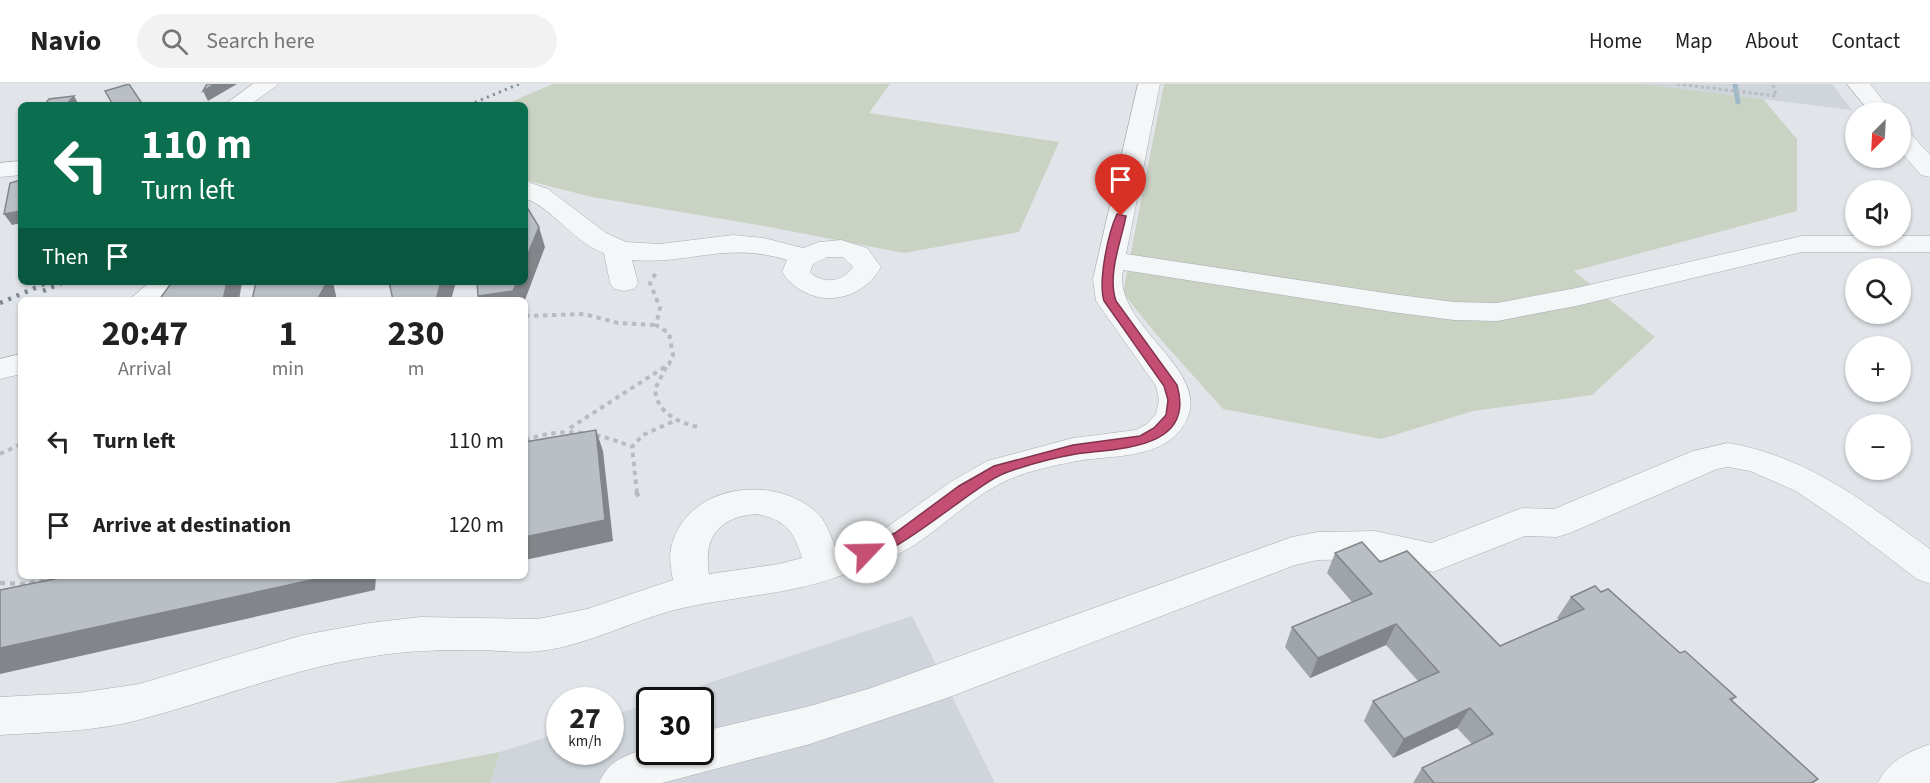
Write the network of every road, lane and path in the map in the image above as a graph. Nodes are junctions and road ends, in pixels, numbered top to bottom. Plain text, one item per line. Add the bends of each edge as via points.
1 (268, 84) edge
2 (1149, 84) edge
3 (1677, 84) edge
4 (1773, 84) edge
5 (1858, 84) edge
6 (240, 102) edge
7 (1873, 102) edge
8 (1911, 148) edge
9 (18, 168) edge
10 (0, 170) edge
11 (1930, 170) edge
12 (528, 190) edge
13 (1930, 244) edge
14 (616, 248) junction
15 (804, 257) dead end
16 (1112, 260) junction
17 (660, 269) dead end
18 (624, 283) dead end
19 (164, 285) edge
20 (147, 297) edge
21 (528, 316) edge
22 (656, 325) junction
23 (669, 364) junction
24 (18, 365) edge
25 (0, 369) edge
26 (674, 421) junction
27 (570, 428) junction
28 (698, 428) dead end
29 (528, 439) edge
30 (18, 445) edge
31 (632, 447) junction
32 (0, 454) edge
33 (639, 497) dead end
34 (1873, 528) junction
35 (1930, 542) edge
36 (823, 567) junction
37 (1930, 569) edge
38 (49, 579) edge
39 (0, 583) edge
40 (27, 584) junction
41 (14, 589) edge
42 (693, 591) junction
43 (0, 716) edge
44 (1930, 764) edge
45 (621, 783) edge
46 (1900, 783) edge

1 - 6 street
2 - 16 street
3 - 4 path via 1776,96
5 - 7 street
8 - 11 street
9 - 10 street
12 - 14 street via 553,201 606,245
13 - 16 street via 1802,244 1497,312 1392,303
14 - 15 street via 641,253 743,243
14 - 18 street
16 - 36 street via 1107,279 1110,301 1171,385 1175,400 1173,417 1159,432 1143,441 1073,450 999,470 964,490 900,537
17 - 22 path via 649,284 660,301
19 - 20 street
21 - 22 path via 584,314 618,323
22 - 23 path via 669,333 673,355
23 - 26 path via 657,381 655,392 658,405
23 - 27 path
24 - 25 street
26 - 28 path
26 - 31 path via 643,435
27 - 29 path
27 - 31 path
30 - 32 path
31 - 33 path
34 - 35 street
34 - 37 street
34 - 45 street via 1805,480 1753,459 1726,455 1705,460 1557,523 1522,522 1433,558 1375,545 1318,546 1292,551 917,692 810,725 665,762 627,776
36 - 42 street via 779,579
36 - 42 street via 805,522 791,511 749,500 732,503 703,520 693,535 688,548
38 - 40 path
39 - 40 path
40 - 41 path
42 - 43 street via 587,626 538,635 420,633 369,640 303,652 139,702 78,712
44 - 46 street

